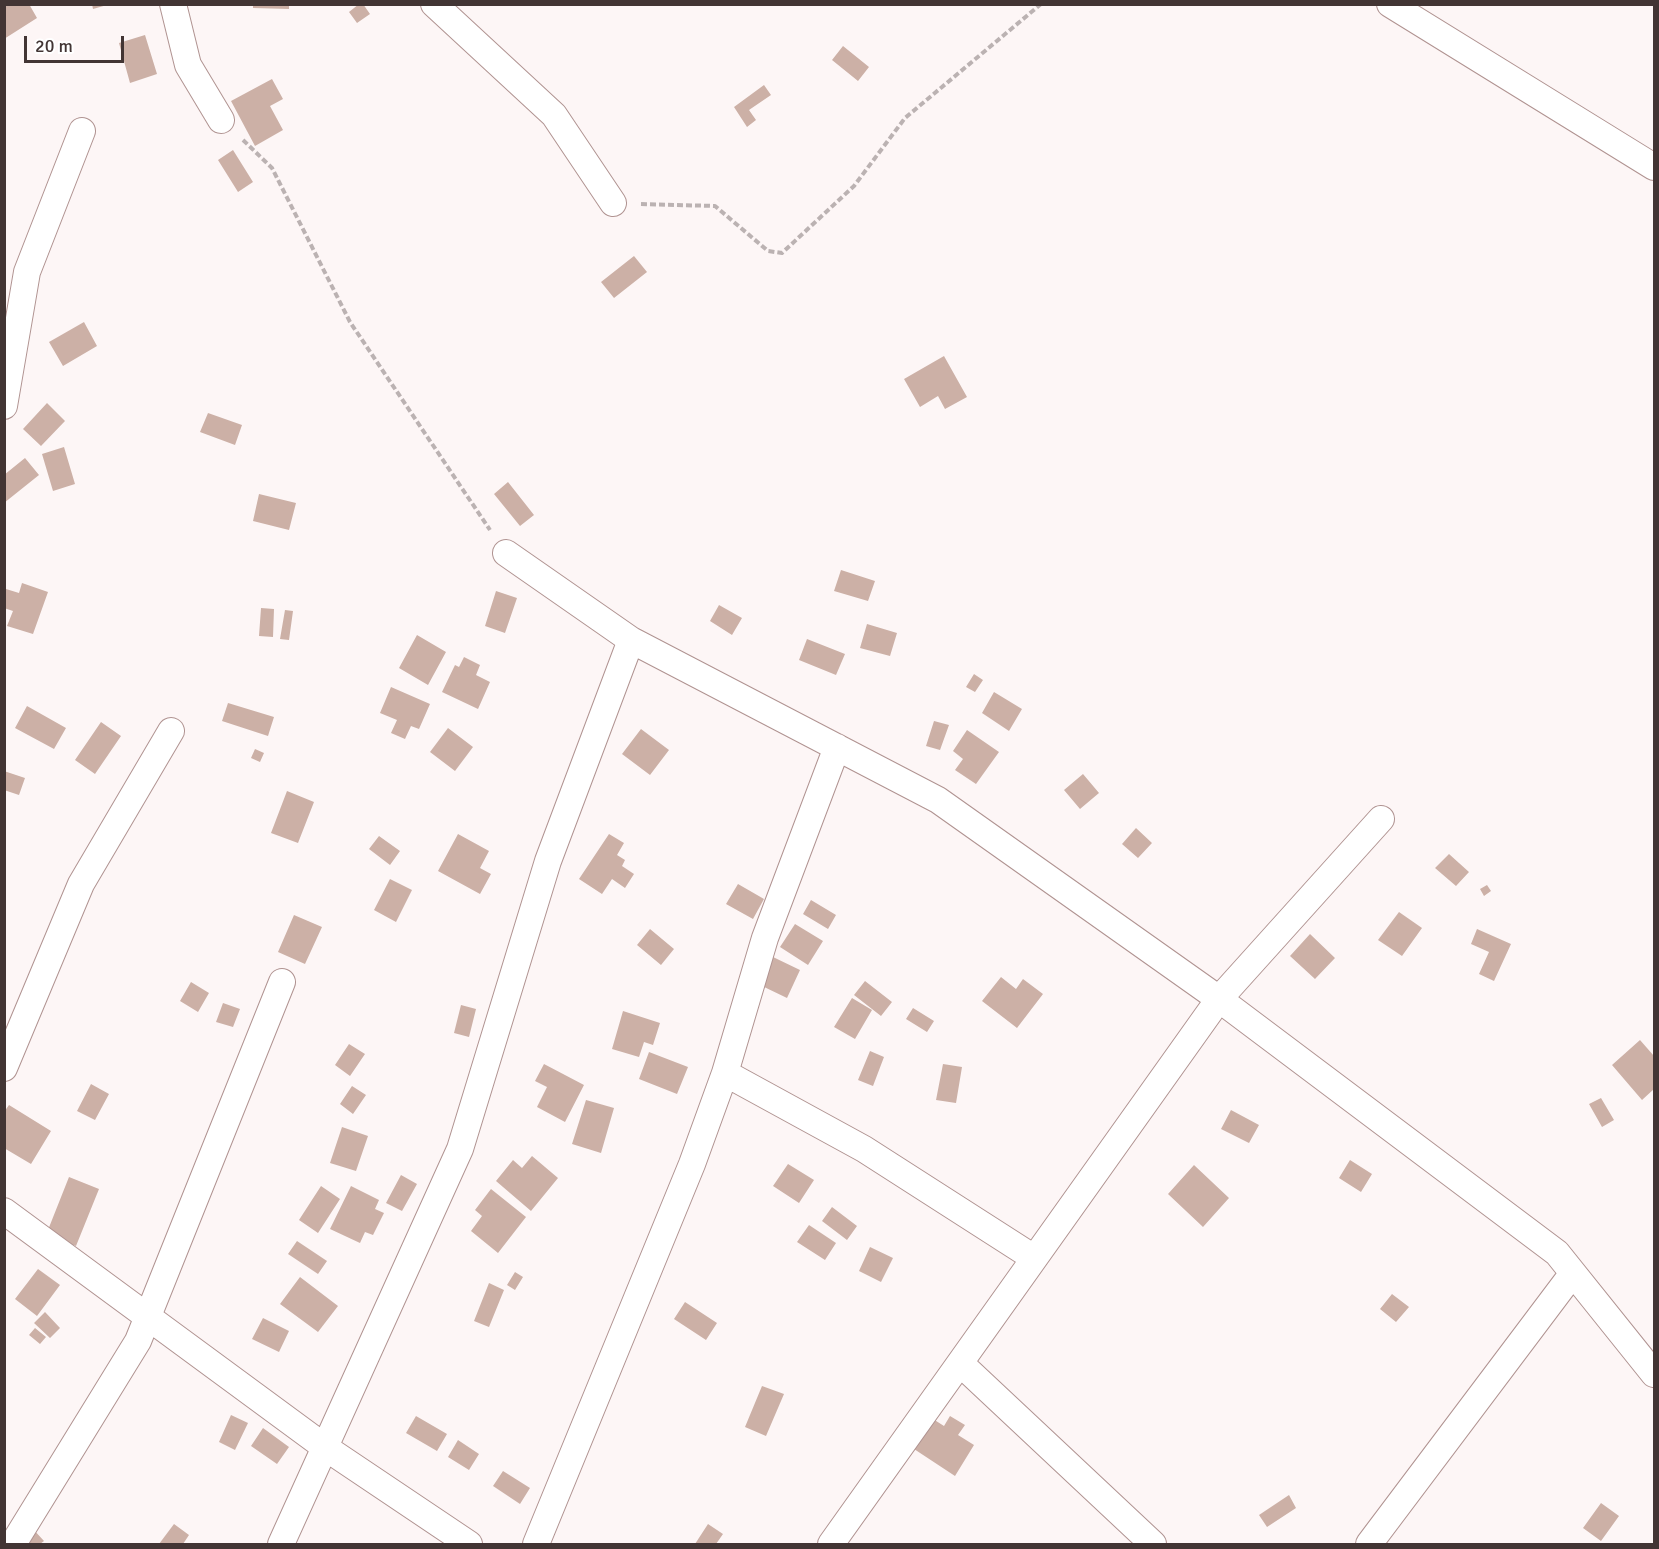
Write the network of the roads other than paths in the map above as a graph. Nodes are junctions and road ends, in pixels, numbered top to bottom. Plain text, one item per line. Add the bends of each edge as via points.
1 (173, 4) edge
2 (1390, 4) edge
3 (444, 8) edge
4 (221, 120) road end
5 (82, 131) dead end
6 (1654, 167) edge
7 (613, 203) road end
8 (4, 406) edge
9 (506, 553) road end
10 (631, 640) junction
11 (171, 731) dead end
12 (837, 747) junction
13 (1382, 819) dead end
14 (282, 982) dead end
15 (1219, 999) junction
16 (4, 1068) edge
17 (725, 1073) junction
18 (4, 1211) edge
19 (1035, 1258) junction
20 (1573, 1273) junction
21 (149, 1316) junction
22 (960, 1363) junction
23 (1654, 1374) edge
24 (326, 1448) junction
25 (13, 1545) edge
26 (281, 1545) edge
27 (469, 1545) edge
28 (536, 1545) edge
29 (831, 1545) edge
30 (1153, 1545) edge
31 (1369, 1545) edge

1 - 4 street via 188,65
2 - 6 street
3 - 7 street via 554,116
5 - 8 street via 27,272
9 - 10 street
10 - 12 street
10 - 24 street via 548,861 460,1149
11 - 16 street via 81,884
12 - 15 street via 938,800
12 - 17 street via 765,938
13 - 15 street
14 - 21 street
15 - 19 street
15 - 20 street via 1557,1253
17 - 19 street via 864,1149
17 - 28 street via 692,1164
18 - 21 street
19 - 22 street
20 - 23 street
20 - 31 street
21 - 24 street
21 - 25 street via 138,1341
22 - 29 street
22 - 30 street
24 - 26 street
24 - 27 street

